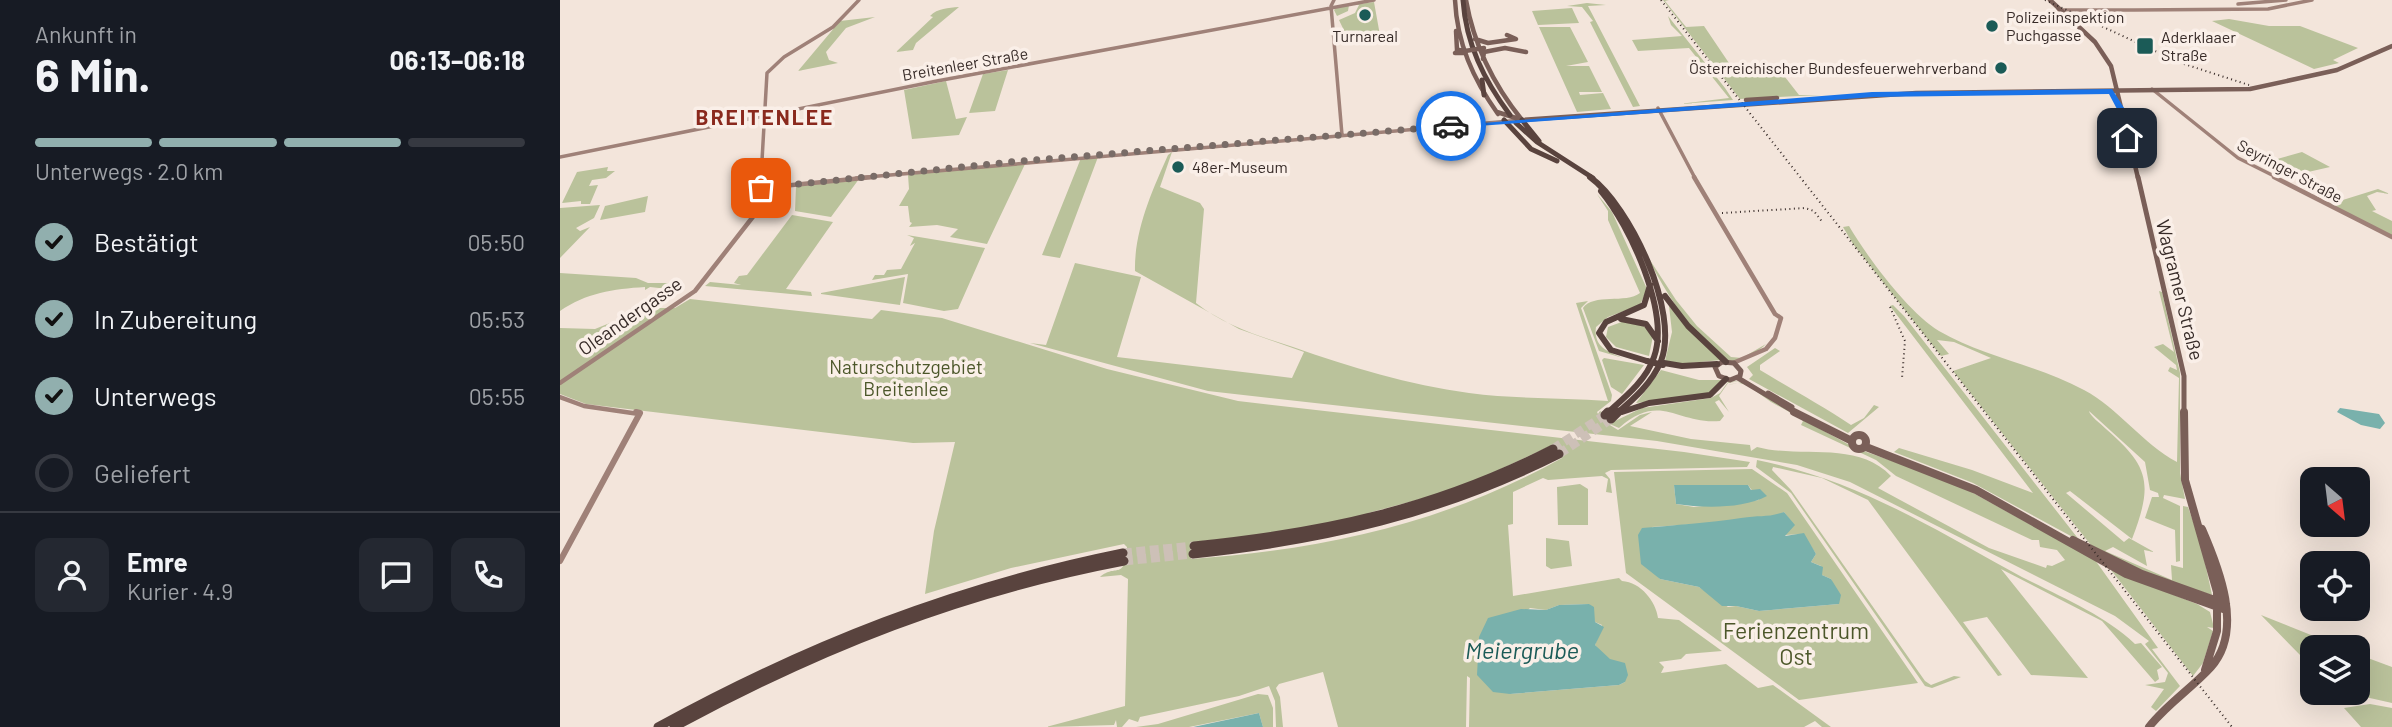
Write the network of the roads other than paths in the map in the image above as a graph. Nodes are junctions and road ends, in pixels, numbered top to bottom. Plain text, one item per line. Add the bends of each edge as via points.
1 (859, 0) edge
2 (1334, 0) edge
3 (1374, 0) edge
4 (1461, 0) edge
5 (2048, 0) edge
6 (2286, 0) edge
7 (2312, 0) edge
8 (1331, 6) junction
9 (2228, 6) junction
10 (2060, 10) junction
11 (2134, 10) junction
12 (2150, 12) junction
13 (1457, 26) junction
14 (1507, 35) dead end
15 (1474, 38) junction
16 (1497, 43) junction
17 (1516, 45) junction
18 (2392, 45) edge
19 (1458, 52) junction
20 (1526, 52) dead end
21 (1483, 59) junction
22 (1473, 79) junction
23 (1482, 80) junction
24 (1490, 86) junction
25 (2114, 90) junction
26 (2153, 90) junction
27 (1503, 94) junction
28 (1484, 95) junction
29 (1659, 110) junction
30 (1497, 112) junction
31 (764, 117) junction
32 (1512, 119) junction
33 (1342, 135) junction
34 (560, 157) edge
35 (1560, 161) junction
36 (761, 188) junction
37 (2392, 237) edge
38 (1650, 284) junction
39 (1660, 291) junction
40 (1658, 342) junction
41 (1647, 360) junction
42 (1748, 360) junction
43 (1729, 362) junction
44 (1715, 367) junction
45 (1740, 373) junction
46 (1726, 379) junction
47 (560, 383) edge
48 (560, 397) edge
49 (1611, 416) junction
50 (1867, 445) junction
51 (1556, 451) tunnel mouth
52 (1193, 550) tunnel mouth
53 (560, 561) edge
54 (2221, 608) junction
55 (658, 727) edge
56 (674, 727) edge
57 (2149, 727) edge

1 - 31 street, Oleandergasse via 833,27 770,68 765,78
2 - 8 street
3 - 8 street, Breitenleer Straße
4 - 13 main road
4 - 15 main road
4 - 23 highway via 1464,33
4 - 24 highway via 1471,46
5 - 10 main road, Wagramer Straße
6 - 9 street
7 - 9 street via 2284,7
8 - 31 street, Breitenleer Straße
8 - 33 street
9 - 12 street
10 - 11 street
10 - 25 main road, Wagramer Straße via 2102,58
11 - 12 street
11 - 12 street
13 - 19 main road
13 - 22 main road
14 - 16 main road via 1516,39
15 - 16 main road
15 - 21 main road
16 - 17 main road
17 - 19 main road, bridge
17 - 20 main road
17 - 21 main road via 1489,49
18 - 26 main road via 2332,68 2269,84
19 - 22 main road
21 - 27 main road
22 - 28 main road
23 - 28 highway
23 - 32 highway
24 - 27 highway
24 - 32 highway
25 - 26 main road
25 - 29 main road via 1905,93
25 - 54 main road, Wagramer Straße via 2184,376 2184,471 2196,520 2216,561
26 - 37 main road, Seyringer Straße via 2238,158
27 - 32 main road
28 - 30 main road
29 - 32 main road
29 - 42 street via 1776,318 1777,332 1770,345
30 - 32 main road
30 - 32 main road
31 - 34 street, Breitenleer Straße
31 - 36 street, Oleandergasse
32 - 33 street
32 - 35 highway via 1528,128
32 - 35 highway via 1533,146
33 - 36 street
35 - 38 highway via 1607,198
35 - 39 highway via 1611,195
36 - 47 street, Oleandergasse via 759,209 695,291
38 - 40 highway via 1660,316
38 - 41 highway via 1644,304 1606,321 1599,333 1609,349
39 - 43 highway via 1693,332
39 - 49 highway via 1667,319 1662,354 1644,388
40 - 41 highway via 1651,327 1634,319 1616,320 1604,328 1604,339 1612,347
40 - 49 highway via 1643,378
41 - 44 highway, bridge via 1682,369
42 - 43 main road
42 - 45 street
43 - 44 main road
43 - 45 main road
44 - 46 main road
45 - 46 main road
45 - 50 main road via 1851,439 1856,447
46 - 49 highway via 1710,396 1645,404
48 - 53 street via 584,406 640,413
50 - 54 main road via 1980,488 2116,562
50 - 54 main road via 1976,491 2126,574
51 - 52 highway via 1480,492 1382,525 1295,543
54 - 57 main road, Wagramer Straße via 2205,670
55 - 56 highway via 765,669 894,613 999,579 1124,557 1012,584 895,621 791,666

